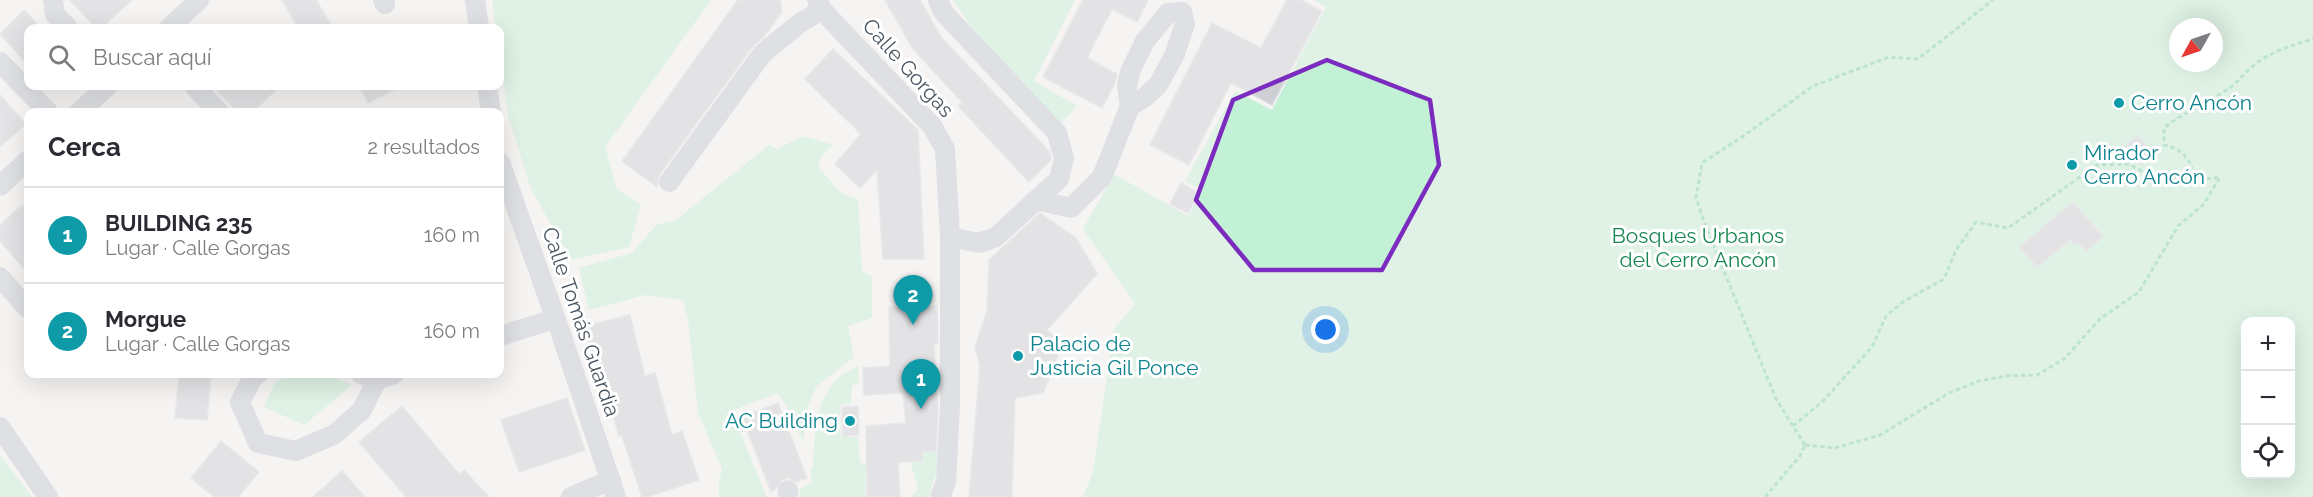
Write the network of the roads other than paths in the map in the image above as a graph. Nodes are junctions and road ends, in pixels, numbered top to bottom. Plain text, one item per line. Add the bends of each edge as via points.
1 (53, 0) edge
2 (199, 0) edge
3 (475, 0) edge
4 (938, 0) edge
5 (820, 5) edge
6 (65, 24) edge
7 (173, 24) edge
8 (478, 24) edge
9 (0, 62) edge
10 (24, 87) edge
11 (27, 90) edge
12 (105, 90) edge
13 (198, 90) edge
14 (488, 90) edge
15 (1130, 106) dead end
16 (44, 108) edge
17 (90, 108) edge
18 (215, 108) edge
19 (490, 108) edge
20 (24, 163) edge
21 (504, 173) edge
22 (3, 178) edge
23 (669, 183) dead end
24 (1036, 200) junction
25 (950, 237) junction
26 (0, 278) edge
27 (24, 305) edge
28 (555, 319) junction
29 (504, 335) edge
30 (252, 378) edge
31 (376, 378) edge
32 (0, 427) edge
33 (613, 489) edge
34 (48, 497) edge
35 (571, 497) edge
36 (940, 497) edge

1 - 6 street via 56,14
2 - 7 street
3 - 8 street
4 - 24 street via 943,12 1057,133 1064,158 1059,179
5 - 23 street via 763,53
5 - 25 street, Calle Gorgas via 932,126 945,149
9 - 10 street
11 - 16 street
12 - 17 street
13 - 18 street
14 - 19 street
15 - 24 street via 1102,177 1071,208
20 - 22 street
21 - 28 street, Calle Tomás Guardia
24 - 25 street via 996,237 979,243
25 - 36 street, Calle Gorgas via 950,434 946,482
26 - 27 street
28 - 29 street
28 - 33 street, Calle Tomás Guardia
30 - 31 street via 240,402 258,443 297,451 335,434 362,410
32 - 34 street
33 - 35 street

